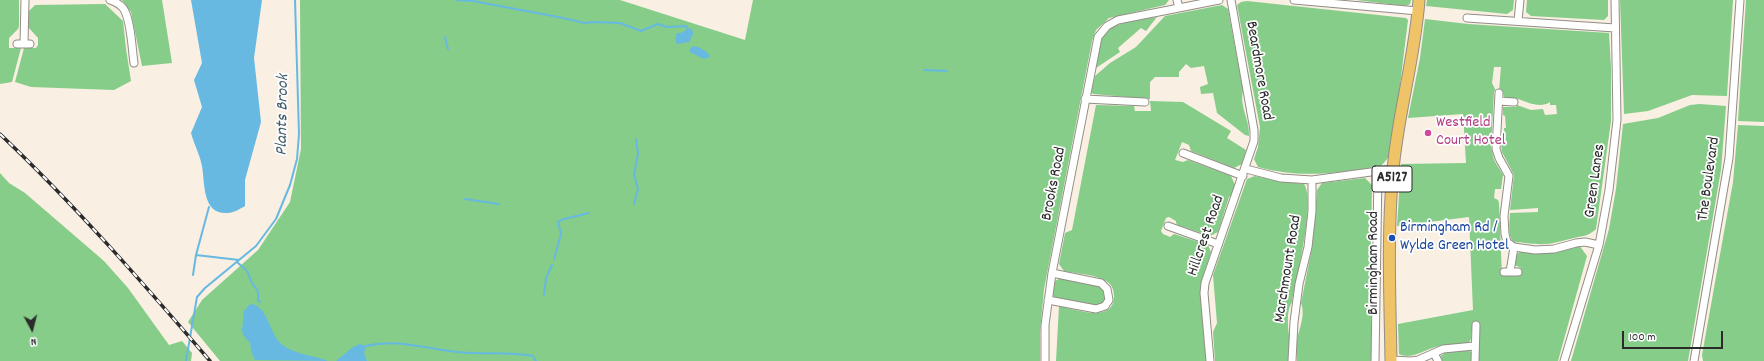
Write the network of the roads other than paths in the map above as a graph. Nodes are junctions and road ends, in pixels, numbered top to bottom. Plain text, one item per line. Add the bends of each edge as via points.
1 (25, 0) edge
2 (110, 0) edge
3 (1177, 0) edge
4 (1219, 0) edge
5 (1231, 0) edge
6 (1294, 0) edge
7 (1520, 0) edge
8 (1615, 0) edge
9 (1740, 0) edge
10 (1419, 6) edge
11 (1178, 8) junction
12 (1467, 18) dead end
13 (1518, 21) junction
14 (1615, 28) junction
15 (24, 44) dead end
16 (134, 63) dead end
17 (1086, 99) junction
18 (1145, 102) dead end
19 (1514, 102) dead end
20 (1253, 146) joint
21 (1183, 153) dead end
22 (1393, 170) junction
23 (1244, 172) junction
24 (1378, 172) junction
25 (1312, 180) junction
26 (1168, 226) dead end
27 (1218, 244) junction
28 (1599, 245) junction
29 (1514, 247) junction
30 (1511, 272) dead end
31 (1052, 273) junction
32 (1048, 300) junction
33 (1476, 325) dead end
34 (1474, 346) junction
35 (1434, 353) junction
36 (1391, 360) edge
37 (1045, 361) edge
38 (1210, 361) edge
39 (1292, 361) edge
40 (1376, 361) edge
41 (1410, 361) edge
42 (1438, 361) edge
43 (1475, 361) edge
44 (1564, 361) edge
45 (1694, 361) edge

1 - 15 street
2 - 16 street via 124,9
3 - 11 street
4 - 11 street, Brooks Road
5 - 20 street, Beardmore Road via 1254,130
6 - 10 street
7 - 13 street
8 - 14 street, Green Lanes
9 - 45 street, The Boulevard via 1729,158
10 - 22 main road, Birmingham Road / A5127
11 - 17 street, Brooks Road via 1118,20 1107,26 1096,41
12 - 13 street
13 - 14 street
14 - 28 street, Green Lanes via 1617,133 1610,190
17 - 18 street
17 - 31 street, Brooks Road
19 - 29 street via 1499,97 1496,149 1508,176 1504,216 1505,238
20 - 23 street, Hillcrest Road
21 - 23 street
22 - 24 street
22 - 36 main road, Birmingham Road / A5127 via 1390,241
23 - 25 street
23 - 27 street, Hillcrest Road
24 - 25 street
24 - 40 street, Birmingham Road
25 - 39 street, Marchmount Road via 1312,211 1308,247 1299,284
26 - 27 street
27 - 38 street, Hillcrest Road via 1205,283
28 - 29 street via 1585,242 1544,250
28 - 44 street, Green Lanes
29 - 30 street via 1510,262
31 - 32 street, Brooks Road
31 - 32 street via 1101,284 1107,289 1109,300 1105,306 1096,310
32 - 37 street, Brooks Road
33 - 34 street
34 - 35 street via 1443,349
34 - 43 street
35 - 41 street
35 - 42 street
36 - 41 street

